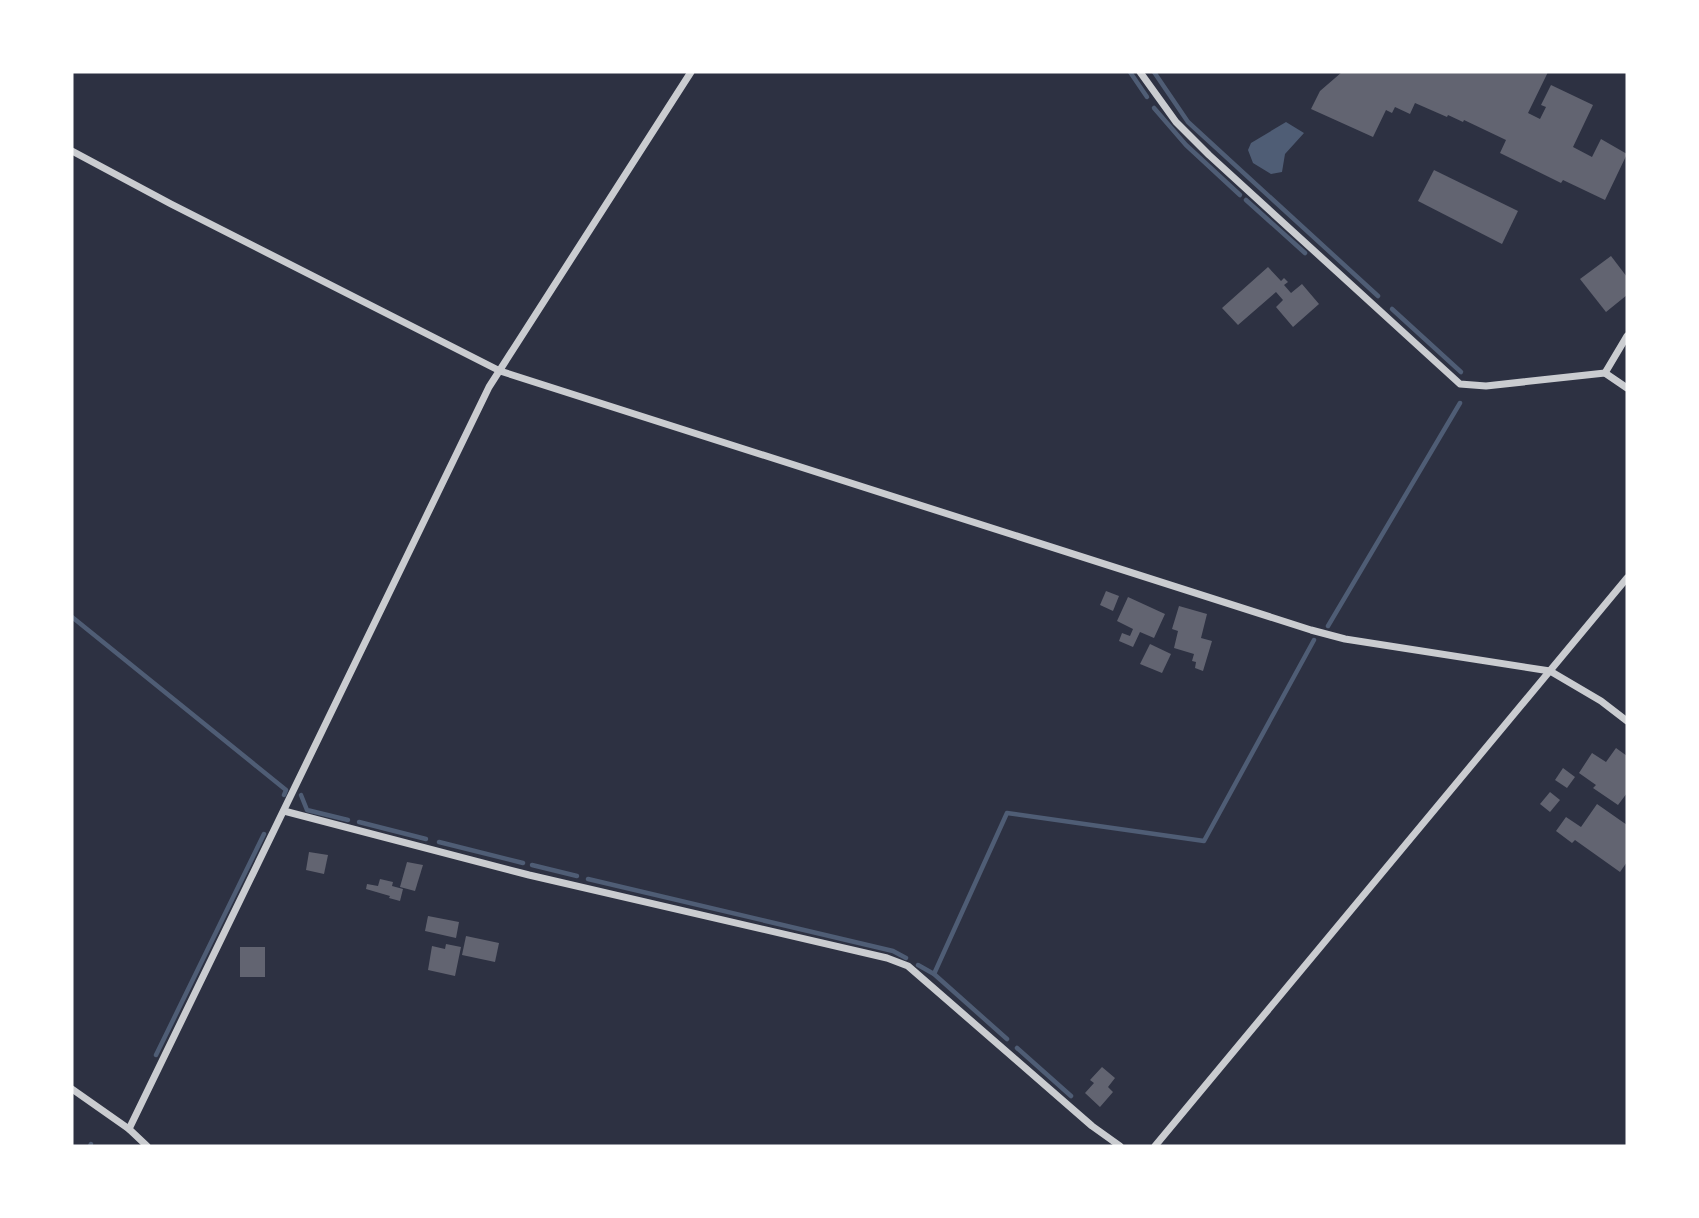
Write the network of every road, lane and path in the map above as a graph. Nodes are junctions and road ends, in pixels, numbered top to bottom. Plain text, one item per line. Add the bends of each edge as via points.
1 (691, 72) edge
2 (1140, 72) edge
3 (72, 151) edge
4 (1627, 336) edge
5 (500, 370) junction
6 (1605, 373) junction
7 (1627, 387) edge
8 (1627, 578) edge
9 (1550, 671) junction
10 (1627, 721) edge
11 (284, 811) junction
12 (72, 1089) edge
13 (129, 1129) junction
14 (147, 1146) edge
15 (1120, 1146) edge
16 (1155, 1146) edge

1 - 5 street
2 - 6 street via 1176,122 1209,155 1460,384 1486,386
3 - 5 street
4 - 6 street
5 - 9 street via 1345,639
5 - 11 street
6 - 7 street
8 - 9 street
9 - 10 street
9 - 16 street
11 - 13 street
11 - 15 street via 908,966
12 - 13 street
13 - 14 street

